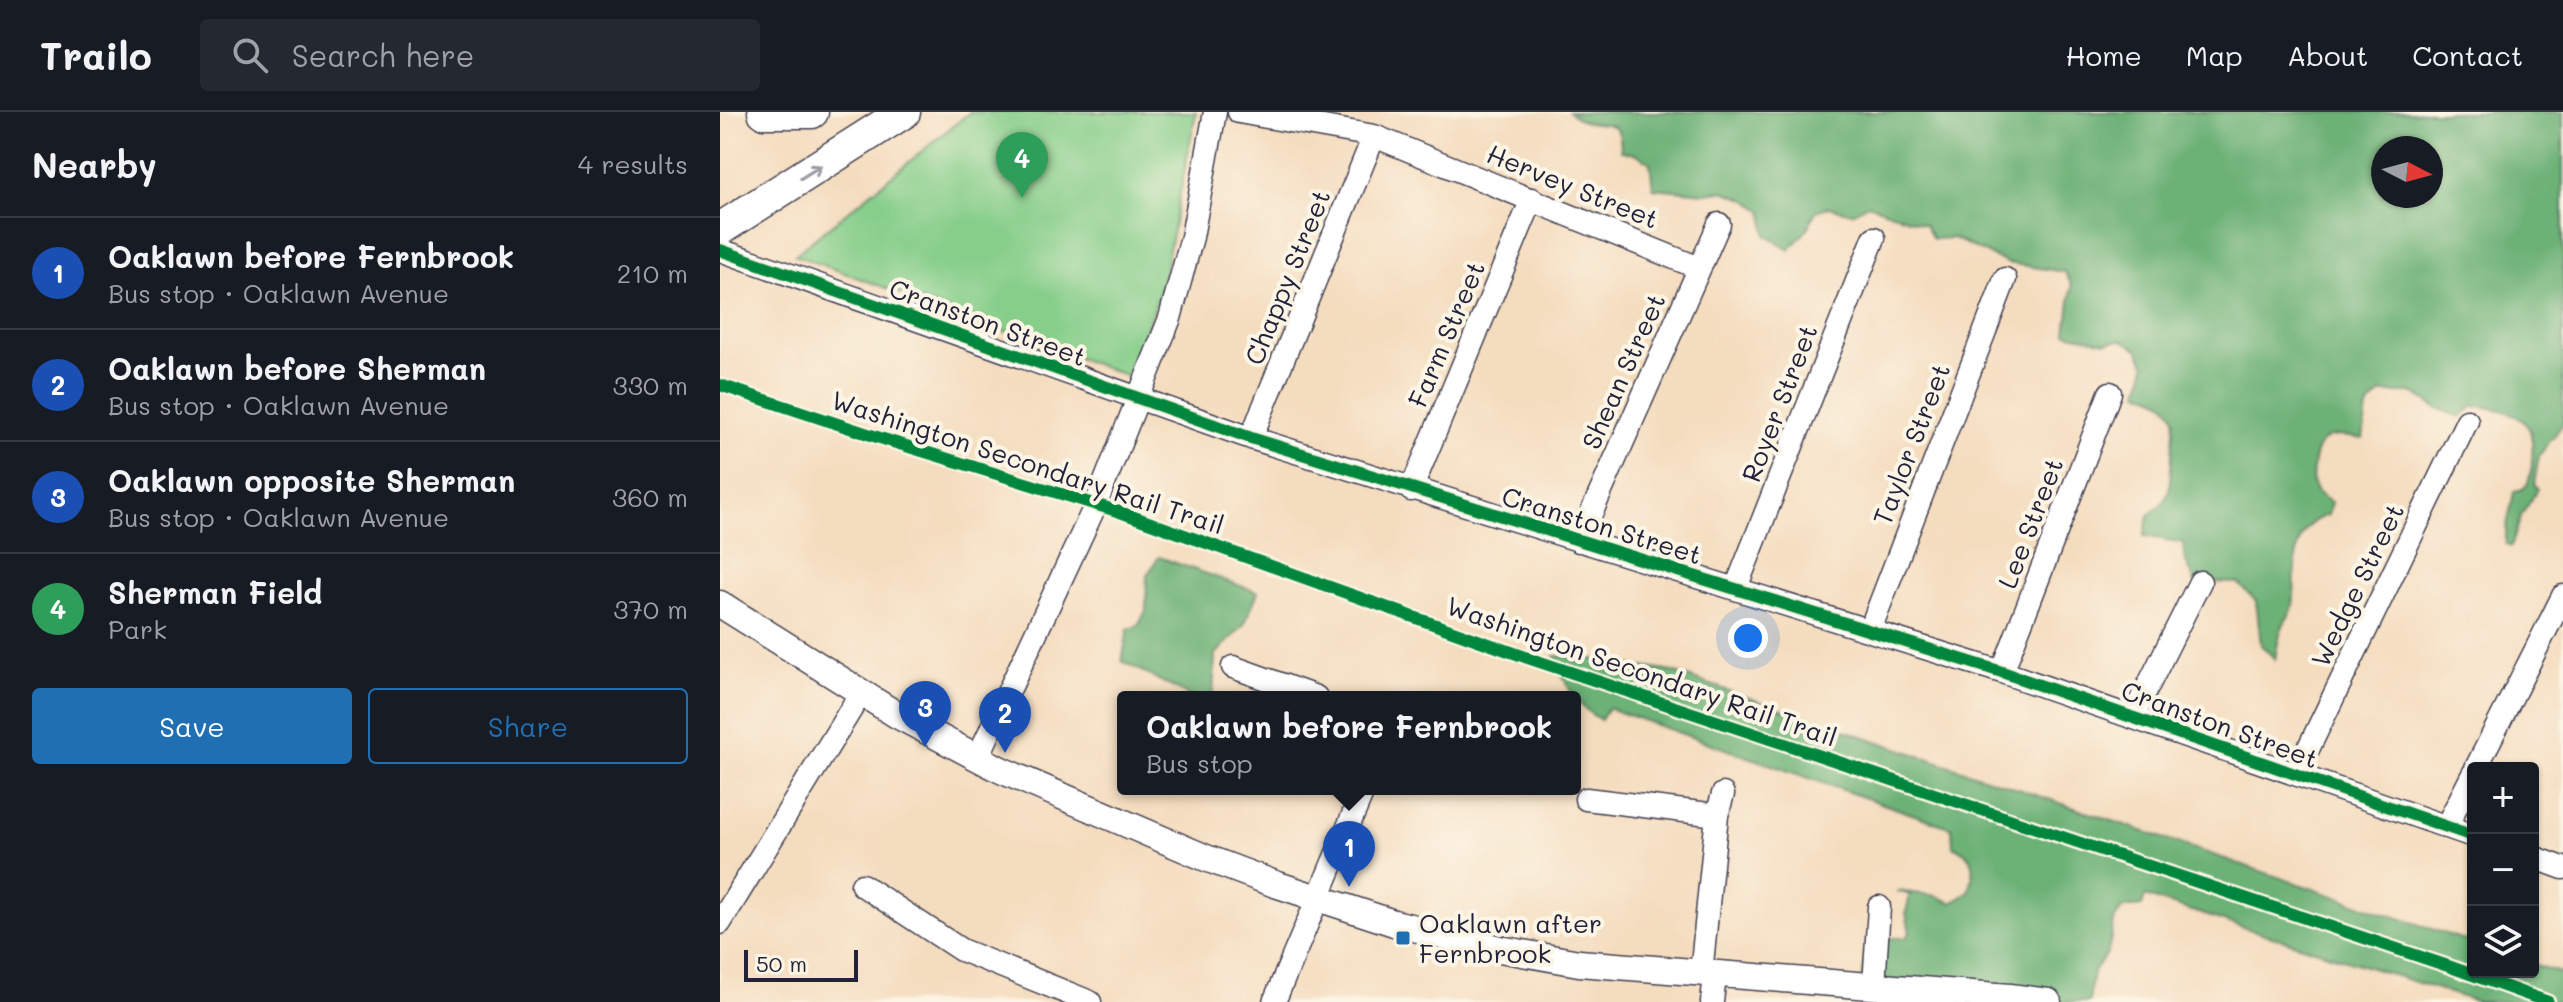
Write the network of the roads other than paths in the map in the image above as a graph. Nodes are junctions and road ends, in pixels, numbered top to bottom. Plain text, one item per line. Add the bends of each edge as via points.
1 (764, 112) edge
2 (812, 112) edge
3 (904, 112) edge
4 (1215, 112) edge
5 (1239, 112) edge
6 (1374, 136) junction
7 (1532, 199) junction
8 (732, 221) edge
9 (1719, 224) dead end
10 (1874, 238) dead end
11 (720, 250) edge
12 (1699, 268) junction
13 (2005, 279) dead end
14 (2110, 393) dead end
15 (1138, 399) junction
16 (2467, 421) dead end
17 (1251, 438) junction
18 (1411, 490) junction
19 (1579, 541) junction
20 (2200, 582) dead end
21 (1736, 588) junction
22 (2563, 596) edge
23 (720, 604) edge
24 (1870, 630) junction
25 (1233, 667) dead end
26 (2002, 672) junction
27 (1299, 691) edge
28 (861, 693) junction
29 (2133, 716) junction
30 (978, 757) junction
31 (2479, 762) edge
32 (2296, 774) junction
33 (2467, 786) edge
34 (1362, 795) edge
35 (1586, 799) dead end
36 (2446, 827) junction
37 (2467, 834) edge
38 (2539, 859) edge
39 (2563, 868) edge
40 (862, 885) dead end
41 (1319, 899) junction
42 (1879, 907) dead end
43 (720, 923) edge
44 (1708, 975) junction
45 (1874, 986) junction
46 (1080, 1000) edge
47 (1274, 1002) edge
48 (1712, 1002) edge
49 (2048, 1002) edge

1 - 2 highway
8 -> 3 highway
4 - 15 street via 1181,284
5 - 6 street, Hervey Street
6 - 7 street, Hervey Street
6 - 17 street, Chappy Street
7 - 12 street, Hervey Street
7 - 18 street, Farm Street
9 - 12 street, Shean Street
10 - 21 street, Royer Street
11 - 15 street, Cranston Street
12 - 19 street, Shean Street
13 - 24 street, Taylor Street
14 - 26 street, Lee Street
15 - 17 street, Cranston Street
15 - 30 street via 1096,504
16 - 32 street, Wedge Street
17 - 18 street, Cranston Street
18 - 19 street, Cranston Street
19 - 21 street, Cranston Street
20 - 29 street
21 - 24 street, Cranston Street
22 - 31 street
23 - 28 main road
24 - 26 street, Cranston Street
25 - 27 street
26 - 29 street, Cranston Street
28 - 30 main road
28 - 43 street
29 - 32 street, Cranston Street
30 - 41 main road via 1179,847
32 - 36 street, Cranston Street
33 - 36 street
34 - 41 street
35 - 44 street via 1720,804
36 - 37 street, Cranston Street
38 - 39 street
40 - 46 street via 961,950
41 - 44 main road via 1500,949 1579,963
41 - 47 street
42 - 45 street
44 - 45 main road
44 - 48 street
45 - 49 main road

